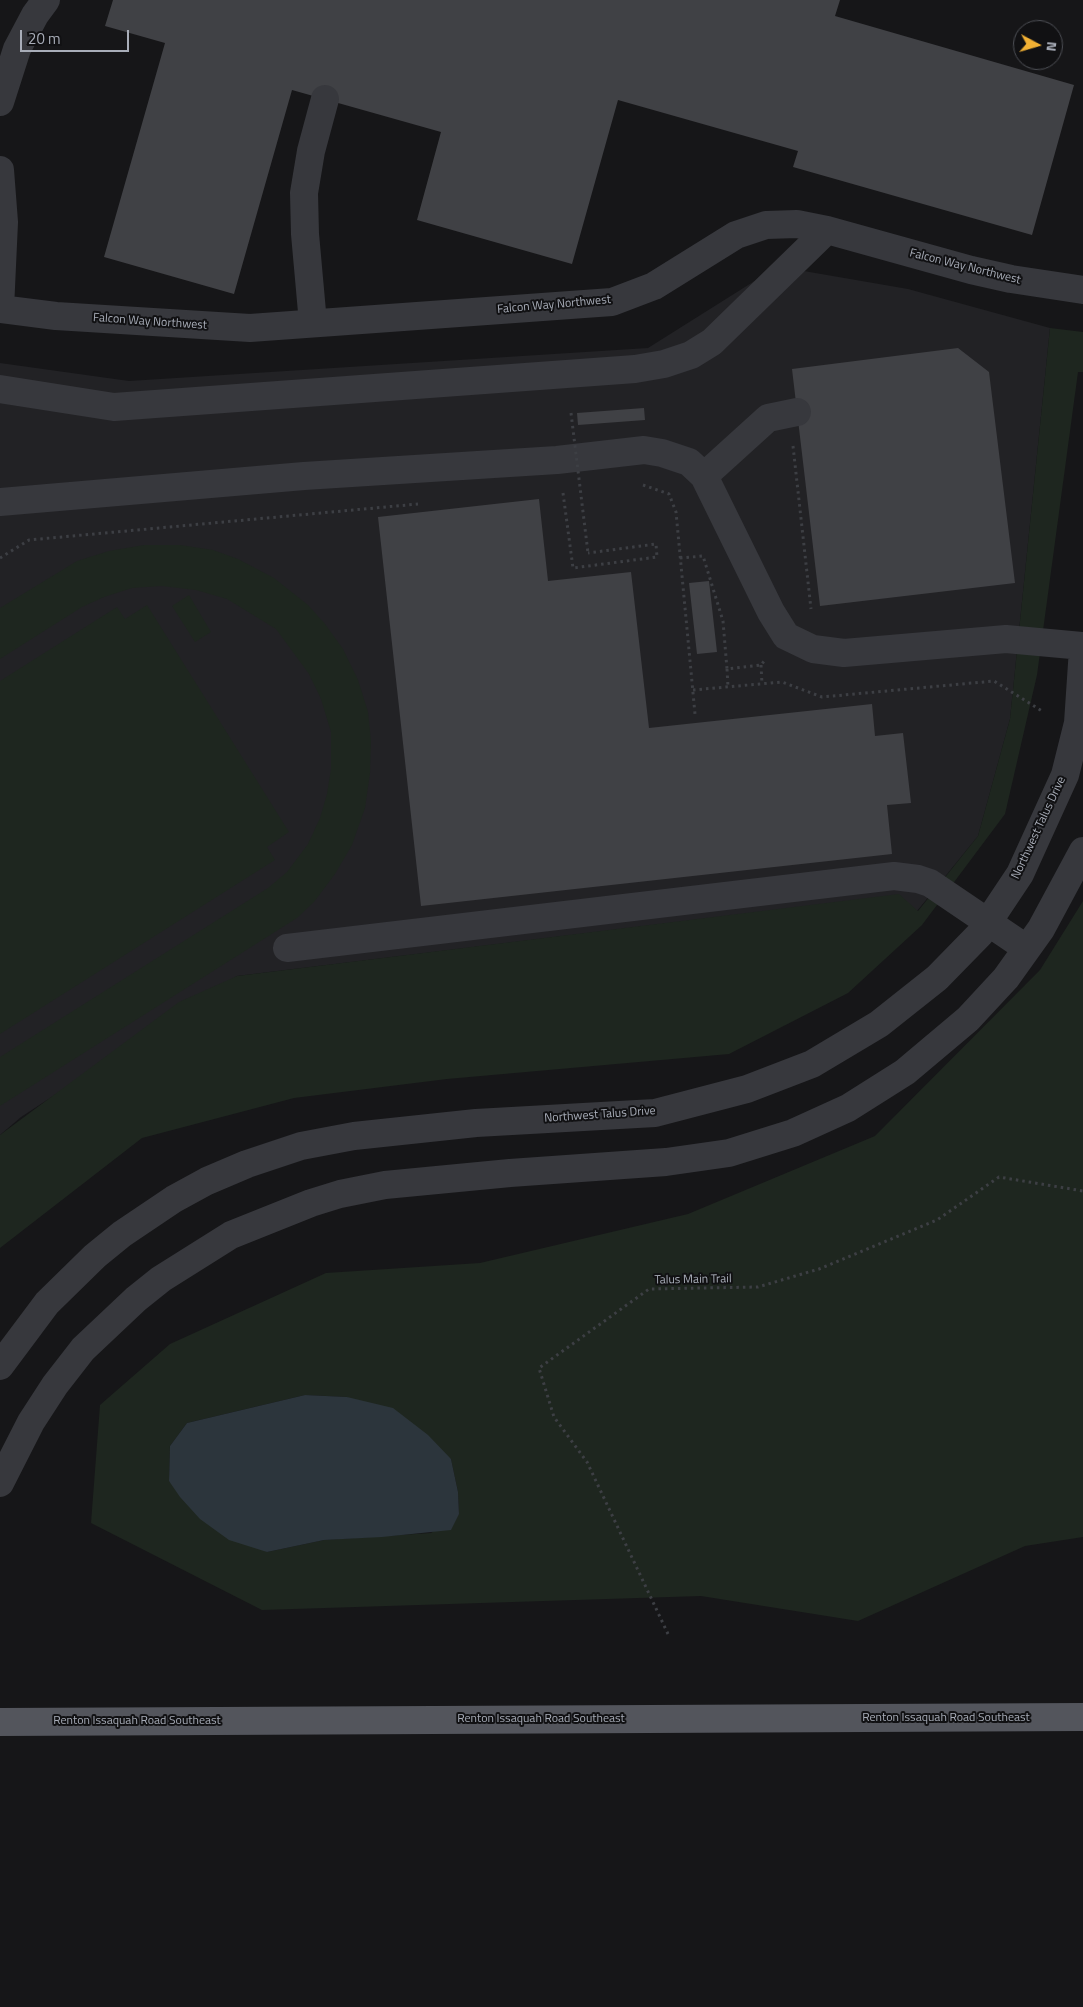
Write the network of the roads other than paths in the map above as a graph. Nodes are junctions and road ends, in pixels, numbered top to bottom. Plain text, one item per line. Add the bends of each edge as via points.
1 (46, 0) edge
2 (325, 99) dead end
3 (0, 102) edge
4 (0, 170) edge
5 (827, 230) junction
6 (1083, 290) edge
7 (0, 309) edge
8 (313, 323) junction
9 (0, 389) edge
10 (796, 412) dead end
11 (704, 476) junction
12 (0, 502) edge
13 (1083, 647) edge
14 (1083, 851) edge
15 (988, 922) junction
16 (287, 948) dead end
17 (1026, 948) junction
18 (0, 1366) edge
19 (0, 1483) edge
20 (1083, 1717) edge
21 (0, 1722) edge

1 - 3 street via 17,49
2 - 8 street via 304,193
4 - 7 street via 4,222
5 - 6 street, Falcon Way Northwest via 971,270
5 - 8 street, Falcon Way Northwest via 797,224 766,225 736,235 654,286 612,302
5 - 9 street via 712,342 692,355 664,364 635,369 114,407
7 - 8 street, Falcon Way Northwest via 200,326 250,328
10 - 11 street via 768,418
11 - 12 street via 689,462 662,452 644,450 557,460 295,477
11 - 13 street via 786,636 812,648 844,653 1006,639
13 - 15 street, Northwest Talus Drive via 1078,723 1065,775 1020,874
14 - 17 street via 1041,929
15 - 16 street via 930,883 894,876
15 - 17 street
15 - 18 street, Northwest Talus Drive via 937,978 879,1024 812,1064 747,1088 654,1113 476,1123 354,1136 301,1146 207,1181 142,1220 95,1256 47,1303
17 - 19 street via 1006,978 968,1019 905,1072 848,1108 793,1133 729,1153 666,1162 385,1185 311,1203 231,1235 161,1279 83,1350 31,1422
20 - 21 main road, Renton Issaquah Road Southeast

